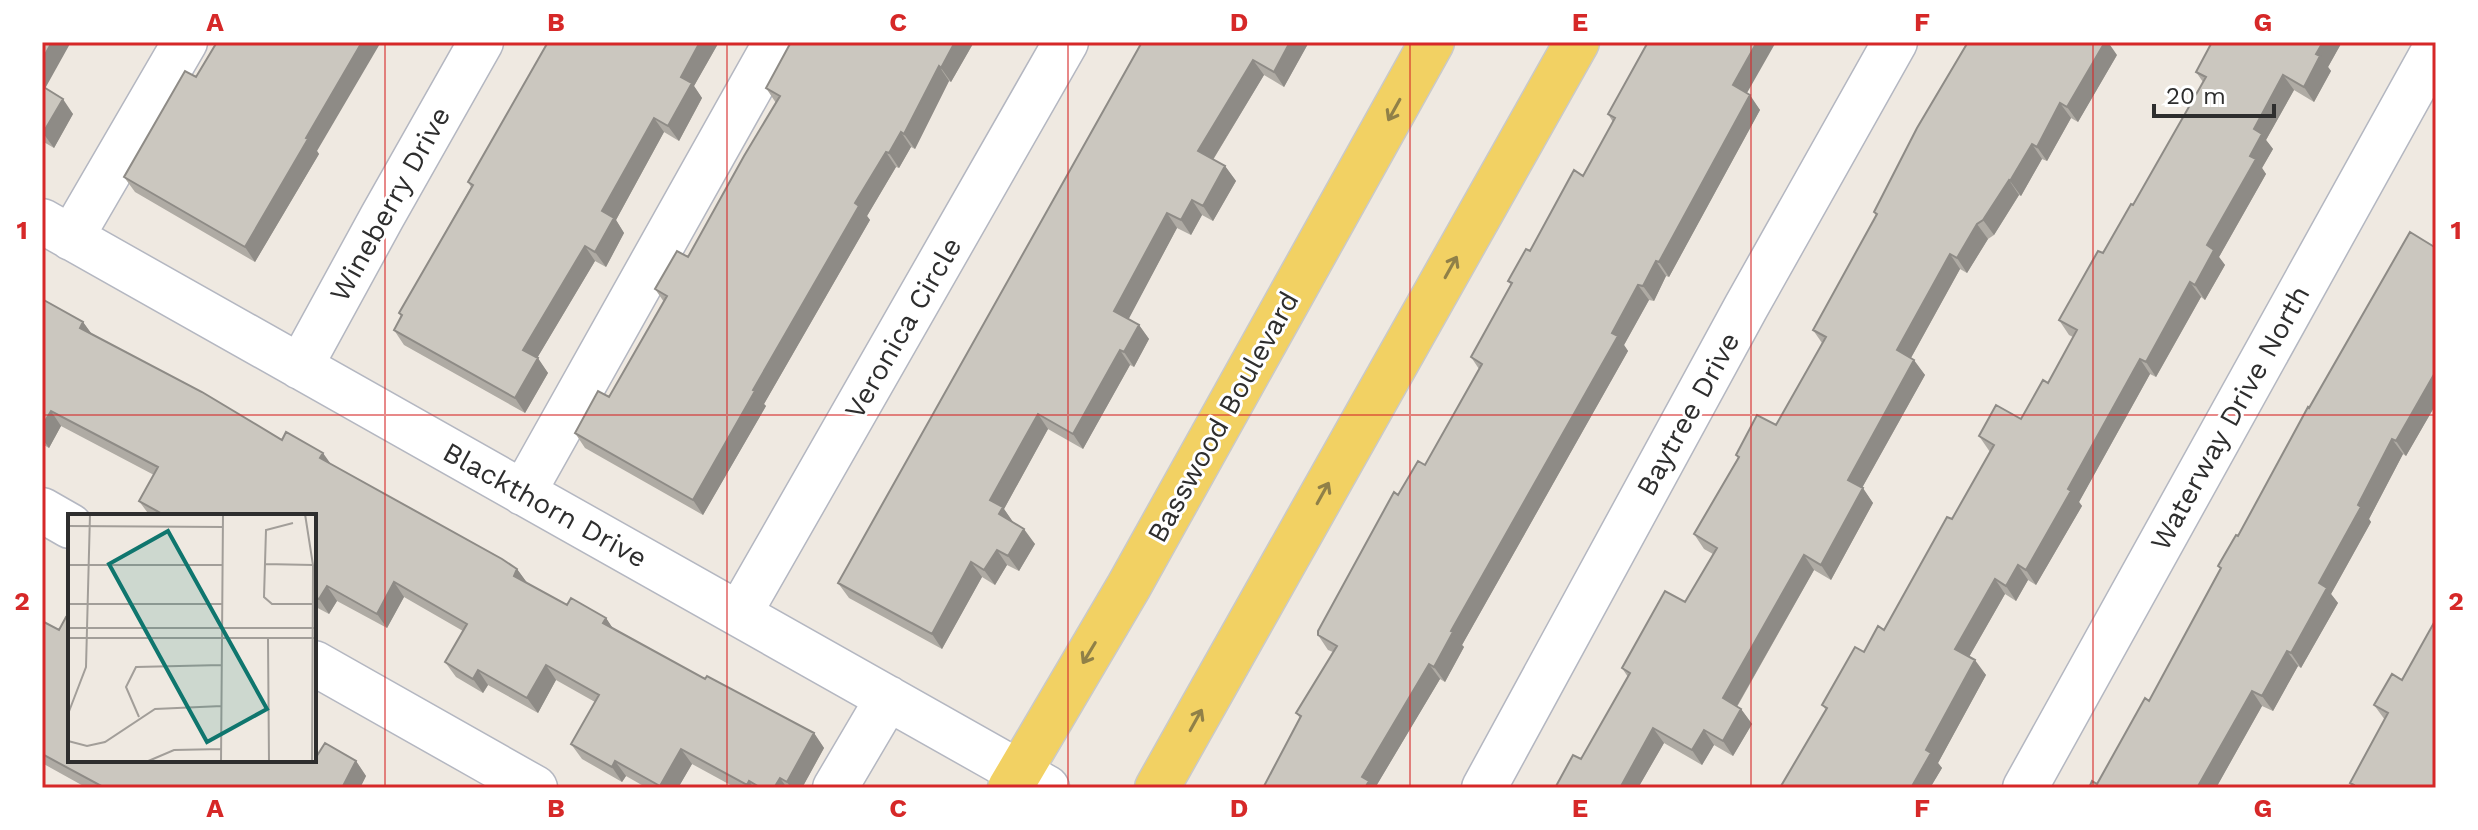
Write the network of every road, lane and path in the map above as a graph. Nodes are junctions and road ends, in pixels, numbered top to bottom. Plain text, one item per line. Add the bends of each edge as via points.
1 (185, 42) edge
2 (481, 42) edge
3 (776, 42) edge
4 (1066, 42) edge
5 (1432, 42) edge
6 (1577, 42) edge
7 (1895, 42) edge
8 (2436, 47) edge
9 (56, 229) edge
10 (300, 367) junction
11 (523, 493) junction
12 (42, 510) edge
13 (68, 525) edge
14 (739, 614) junction
15 (316, 664) edge
16 (888, 698) junction
17 (1025, 783) edge
18 (535, 788) edge
19 (835, 788) edge
20 (1157, 788) edge
21 (1484, 788) edge
22 (2025, 788) edge

1 - 9 street
2 - 10 street, Wineberry Drive
3 - 11 street
4 - 14 street, Veronica Circle
5 -> 17 main road, Basswood Boulevard
20 -> 6 main road
7 - 21 street, Baytree Drive
8 - 22 street, Waterway Drive North
9 - 10 street, Blackthorn Drive
10 - 11 street, Blackthorn Drive
11 - 14 street, Blackthorn Drive
12 - 13 street
14 - 16 street, Blackthorn Drive
15 - 18 street
16 - 17 street, Blackthorn Drive
16 - 19 street

